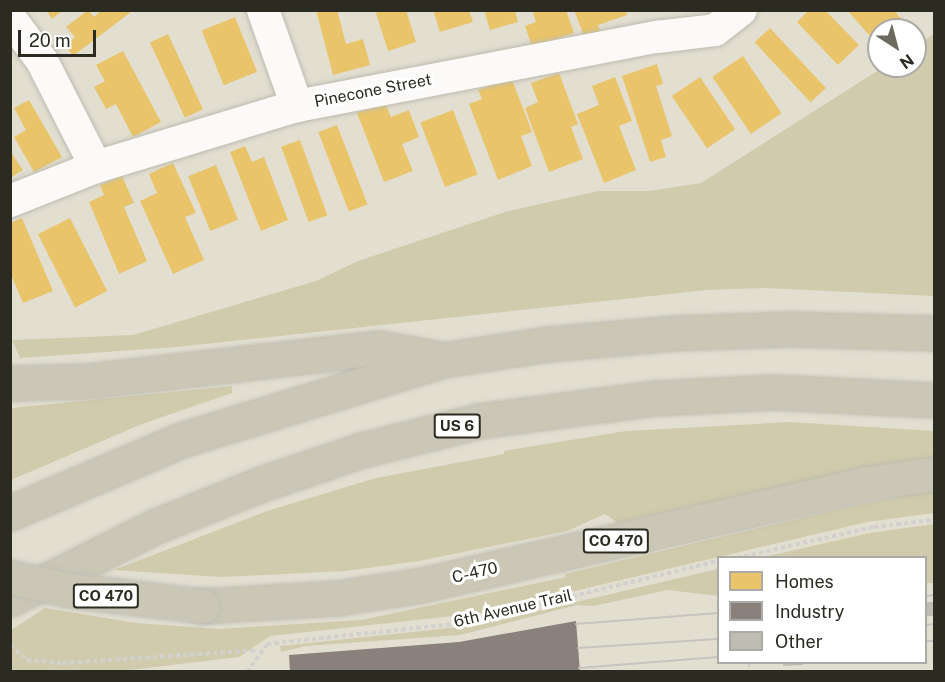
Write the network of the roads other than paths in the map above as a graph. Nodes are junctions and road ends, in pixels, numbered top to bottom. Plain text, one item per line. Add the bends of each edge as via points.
1 (263, 10) edge
2 (741, 10) edge
3 (10, 18) edge
4 (654, 24) edge
5 (297, 106) junction
6 (96, 167) junction
7 (10, 201) edge
8 (934, 333) edge
9 (443, 360) junction
10 (10, 383) edge
11 (934, 400) edge
12 (934, 474) edge
13 (10, 513) edge
14 (10, 577) edge
15 (10, 598) edge

1 - 5 street
2 - 4 street, Pinecone Street via 715,30
3 - 6 street via 42,61
4 - 5 street, Pinecone Street
5 - 6 street, Pinecone Street
6 - 7 street, Pinecone Street
8 - 9 highway via 790,329 673,333 548,344
9 - 10 highway via 379,348 88,381
9 - 13 highway via 181,440
11 - 15 highway, US 6 via 750,393 656,398 478,421 362,450 261,484 156,526
12 - 14 highway, C-470 / CO 470, bridge via 867,483 423,585 337,598 202,606 68,591

